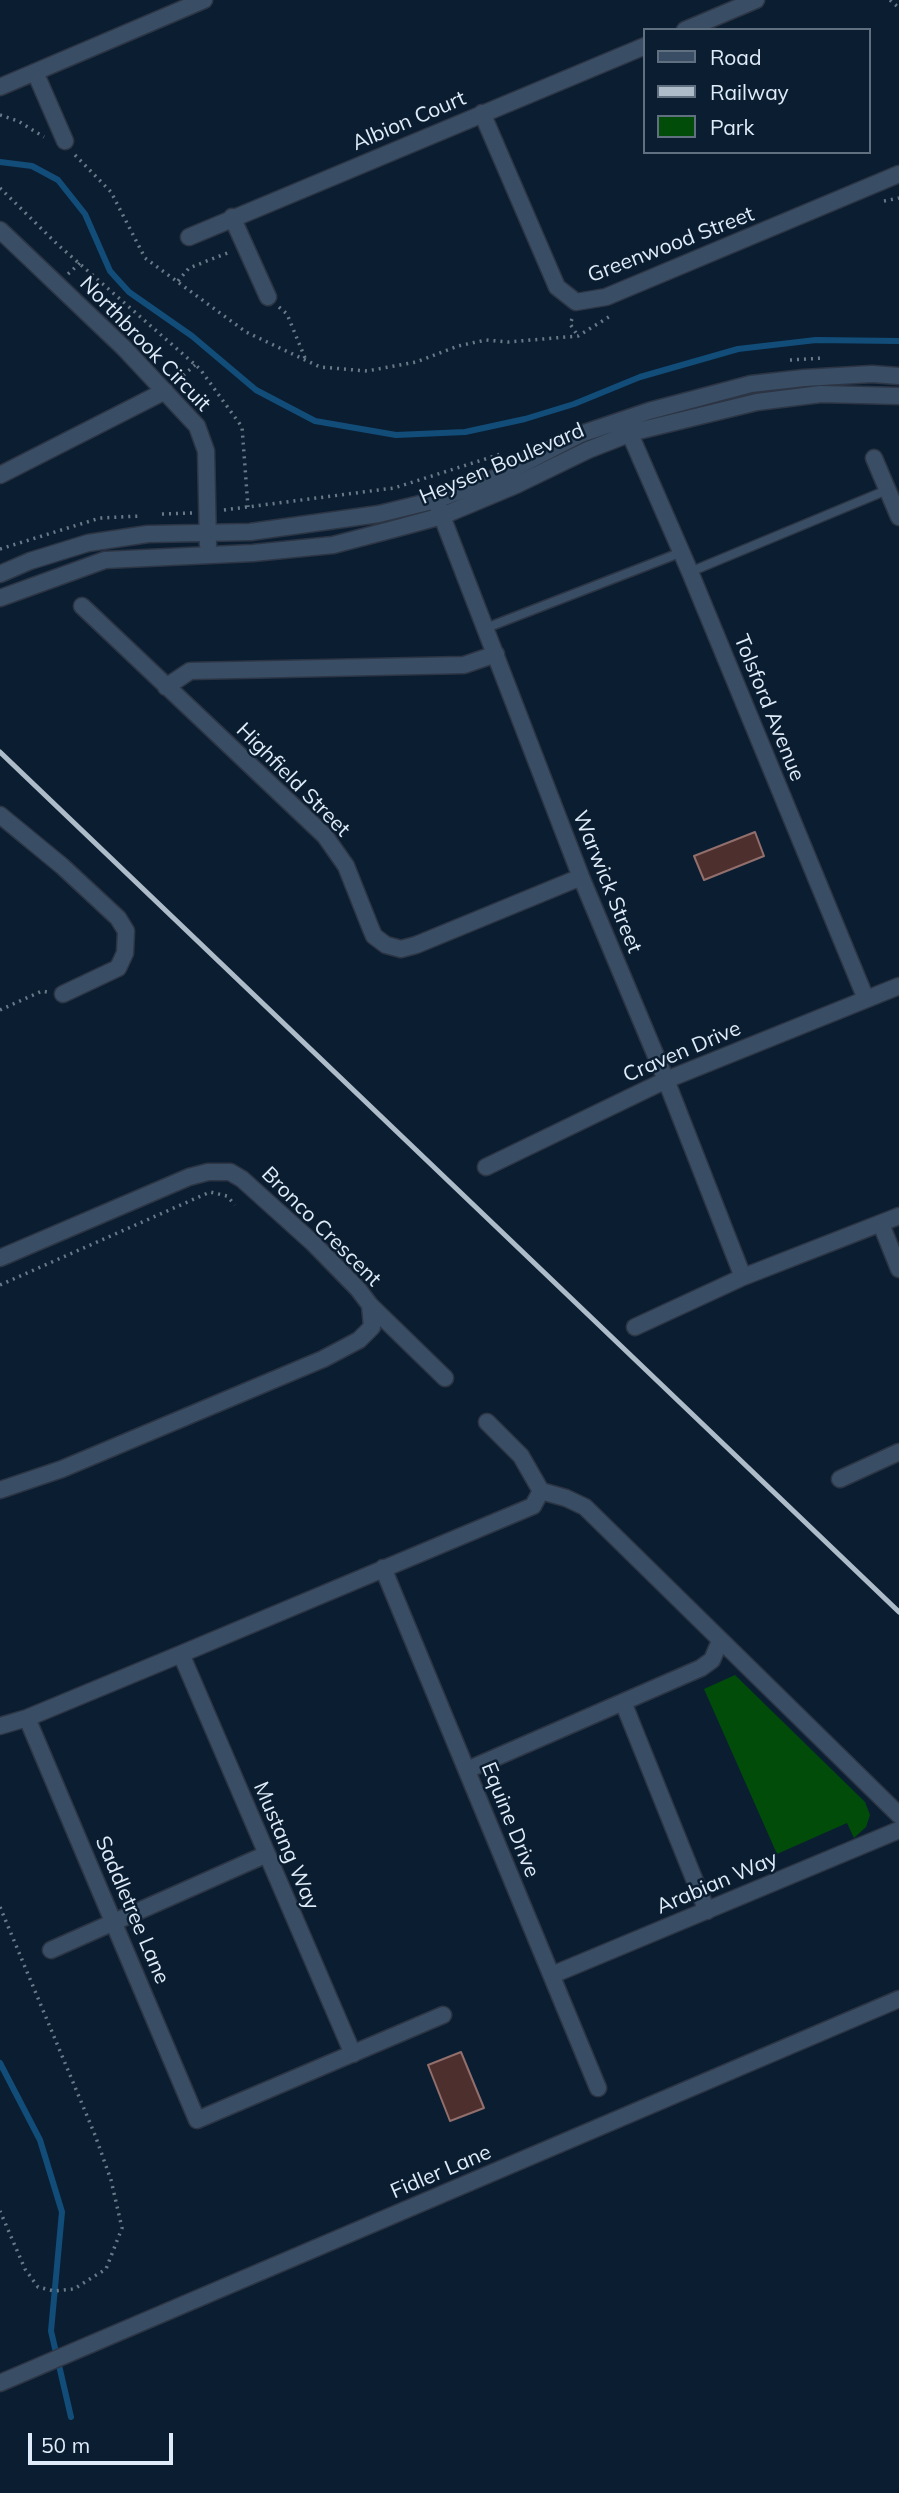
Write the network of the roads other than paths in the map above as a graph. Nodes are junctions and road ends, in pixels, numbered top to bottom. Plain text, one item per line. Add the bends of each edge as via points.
1 (204, 0) edge
2 (756, 0) edge
3 (690, 28) edge
4 (643, 47) edge
5 (35, 72) junction
6 (0, 87) edge
7 (482, 113) junction
8 (61, 144) road end
9 (899, 174) edge
10 (232, 217) junction
11 (0, 230) edge
12 (189, 237) dead end
13 (268, 297) road end
14 (899, 376) edge
15 (165, 391) junction
16 (899, 396) edge
17 (630, 434) junction
18 (874, 458) dead end
19 (0, 475) edge
20 (887, 490) junction
21 (439, 508) junction
22 (899, 517) edge
23 (208, 534) junction
24 (682, 552) junction
25 (208, 555) junction
26 (690, 572) junction
27 (0, 574) edge
28 (0, 598) edge
29 (82, 606) dead end
30 (486, 628) junction
31 (496, 654) junction
32 (166, 687) junction
33 (0, 815) edge
34 (581, 877) junction
35 (899, 986) edge
36 (63, 994) road end
37 (866, 999) junction
38 (666, 1080) junction
39 (486, 1167) dead end
40 (899, 1216) edge
41 (881, 1224) junction
42 (0, 1258) edge
43 (899, 1269) edge
44 (743, 1277) junction
45 (370, 1305) junction
46 (635, 1327) dead end
47 (445, 1378) dead end
48 (487, 1422) dead end
49 (899, 1452) edge
50 (840, 1479) dead end
51 (0, 1490) edge
52 (541, 1491) junction
53 (383, 1568) junction
54 (720, 1642) junction
55 (181, 1654) junction
56 (623, 1702) junction
57 (27, 1718) junction
58 (0, 1726) edge
59 (467, 1770) junction
60 (899, 1815) edge
61 (899, 1830) edge
62 (267, 1854) junction
63 (707, 1911) junction
64 (114, 1920) junction
65 (51, 1950) dead end
66 (551, 1975) junction
67 (899, 1999) edge
68 (443, 2015) dead end
69 (353, 2054) junction
70 (598, 2088) dead end
71 (0, 2383) edge

1 - 5 street
2 - 3 street
4 - 7 street, Albion Court
5 - 6 street
5 - 8 street
7 - 9 street, Greenwood Street via 557,287 576,302 607,297
7 - 10 street, Albion Court
10 - 12 street, Albion Court
10 - 13 street
11 - 15 street, Northbrook Circuit
14 - 21 street, Heysen Boulevard via 751,384 649,411 581,434
15 - 19 street
15 - 23 street, Northbrook Circuit via 197,426 206,452
16 - 17 street, Heysen Boulevard via 821,394 757,402
17 - 21 street, Heysen Boulevard via 516,485
17 - 24 street, Tolsford Avenue
18 - 20 street
20 - 22 street
20 - 26 lane
21 - 23 street, Heysen Boulevard
21 - 25 street, Heysen Boulevard via 332,545
21 - 30 street, Warwick Street
23 - 25 street, Northbrook Circuit
23 - 27 street, Heysen Boulevard via 148,534 88,543
24 - 26 street, Tolsford Avenue
24 - 30 lane
25 - 28 street, Heysen Boulevard via 105,559
26 - 37 street, Tolsford Avenue
29 - 32 street, Highfield Street
30 - 31 street, Warwick Street
31 - 32 street via 464,665 190,671
31 - 34 street, Warwick Street
32 - 34 street, Highfield Street via 325,836 346,866 370,929 386,945 416,946
33 - 36 street via 118,918 125,931 125,953 118,968
34 - 38 street, Warwick Street
35 - 37 street, Craven Drive
37 - 38 street, Craven Drive
38 - 39 street, Craven Drive
38 - 44 street, Warwick Street
40 - 41 street
41 - 43 street
41 - 44 street
42 - 45 street, Bronco Crescent via 189,1177 230,1172 313,1243
44 - 46 street
45 - 47 street
45 - 51 street, Bronco Crescent via 372,1327 359,1340 323,1359 62,1469
48 - 52 street via 521,1456
49 - 50 street
52 - 53 street via 533,1506
52 - 54 street via 585,1507
53 - 55 street
53 - 59 street, Equine Drive
54 - 56 street via 712,1660 701,1668
54 - 60 street
55 - 57 street
55 - 62 street, Mustang Way
56 - 59 street
56 - 63 street
57 - 58 street
57 - 64 street, Saddletree Lane
59 - 66 street, Equine Drive
61 - 63 street, Arabian Way
62 - 64 street
62 - 69 street, Mustang Way
63 - 66 street, Arabian Way
64 - 65 street
64 - 69 street, Saddletree Lane via 197,2120
66 - 70 street, Equine Drive
67 - 71 street, Fidler Lane
68 - 69 street

